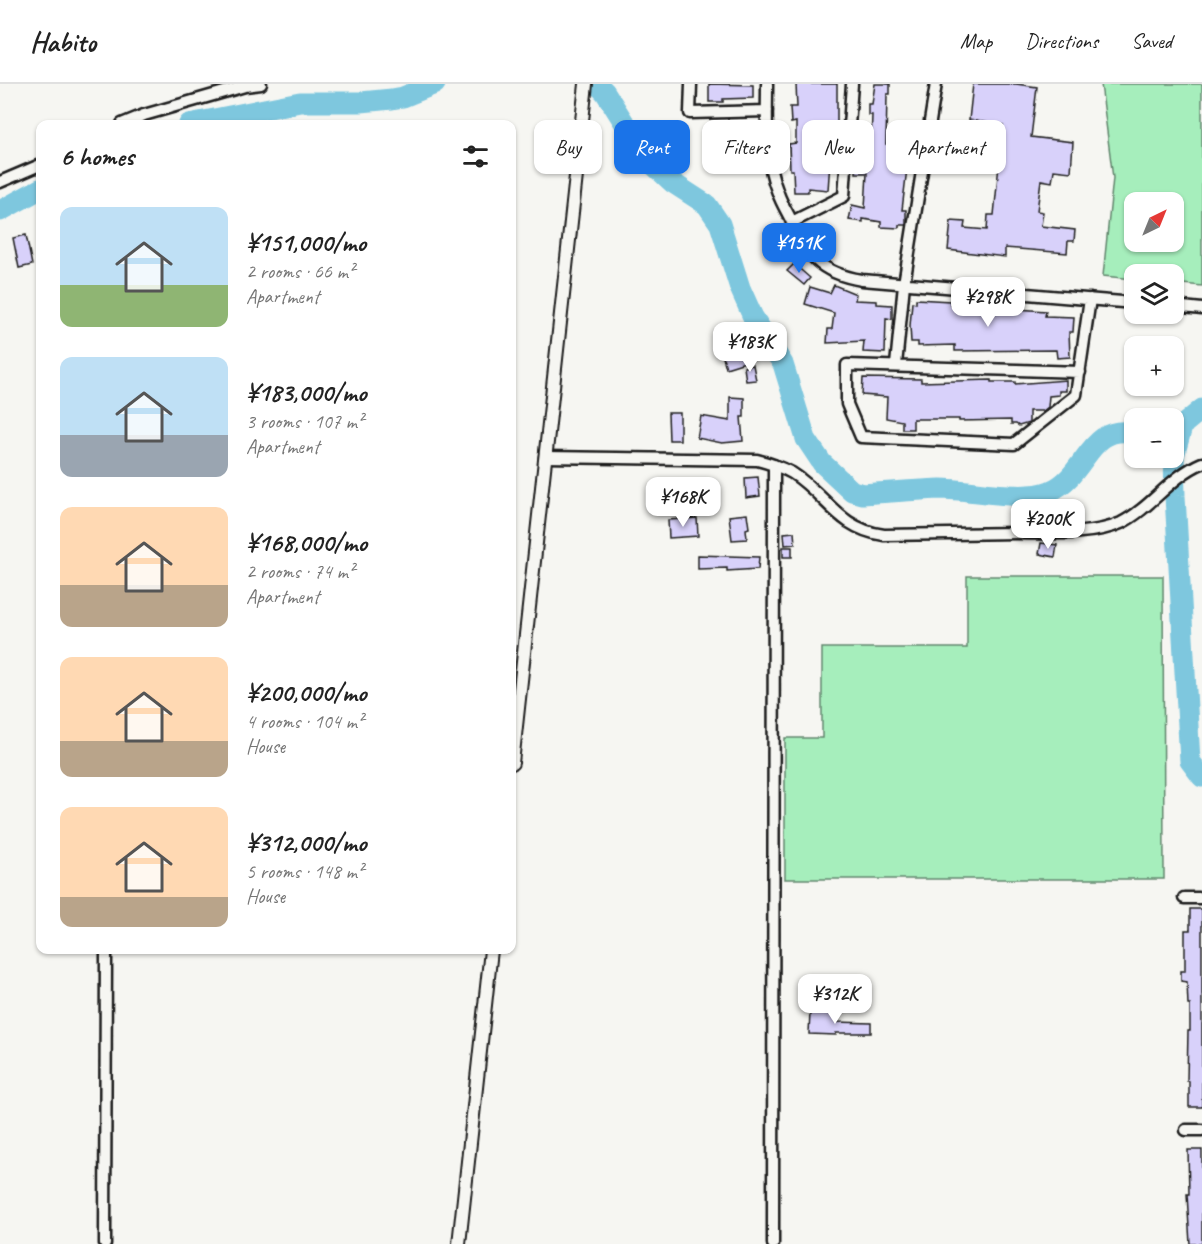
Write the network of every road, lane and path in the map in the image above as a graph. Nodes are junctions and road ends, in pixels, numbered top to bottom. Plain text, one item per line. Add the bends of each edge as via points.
1 (261, 84) edge
2 (691, 84) edge
3 (768, 84) edge
4 (852, 84) edge
5 (936, 84) edge
6 (586, 86) edge
7 (767, 111) junction
8 (132, 120) edge
9 (36, 167) edge
10 (0, 182) edge
11 (792, 222) junction
12 (904, 284) junction
13 (1090, 299) junction
14 (1124, 302) edge
15 (1184, 307) edge
16 (1202, 309) edge
17 (896, 365) junction
18 (1080, 372) junction
19 (545, 457) junction
20 (1202, 464) edge
21 (774, 465) junction
22 (516, 725) edge
23 (1184, 898) dead end
24 (1202, 898) edge
25 (106, 954) edge
26 (491, 954) edge
27 (1186, 1130) dead end
28 (1202, 1130) edge
29 (105, 1244) edge
30 (459, 1244) edge
31 (773, 1244) edge

1 - 8 street
2 - 7 street via 690,113
3 - 7 street
4 - 11 street via 844,196
5 - 12 street
6 - 19 street
7 - 11 street via 770,167
9 - 10 street
11 - 12 street via 803,246 816,262 830,270 845,278
12 - 13 street
12 - 17 street
13 - 14 street
13 - 18 street
15 - 16 street
17 - 18 street
17 - 18 street via 847,365 847,404 861,437 1014,444 1076,395
19 - 21 street via 756,460
19 - 22 street
20 - 21 street via 1138,512 1099,529 1067,533 884,535 858,529 793,474
21 - 31 street
23 - 24 street
25 - 29 street
26 - 30 street
27 - 28 street

